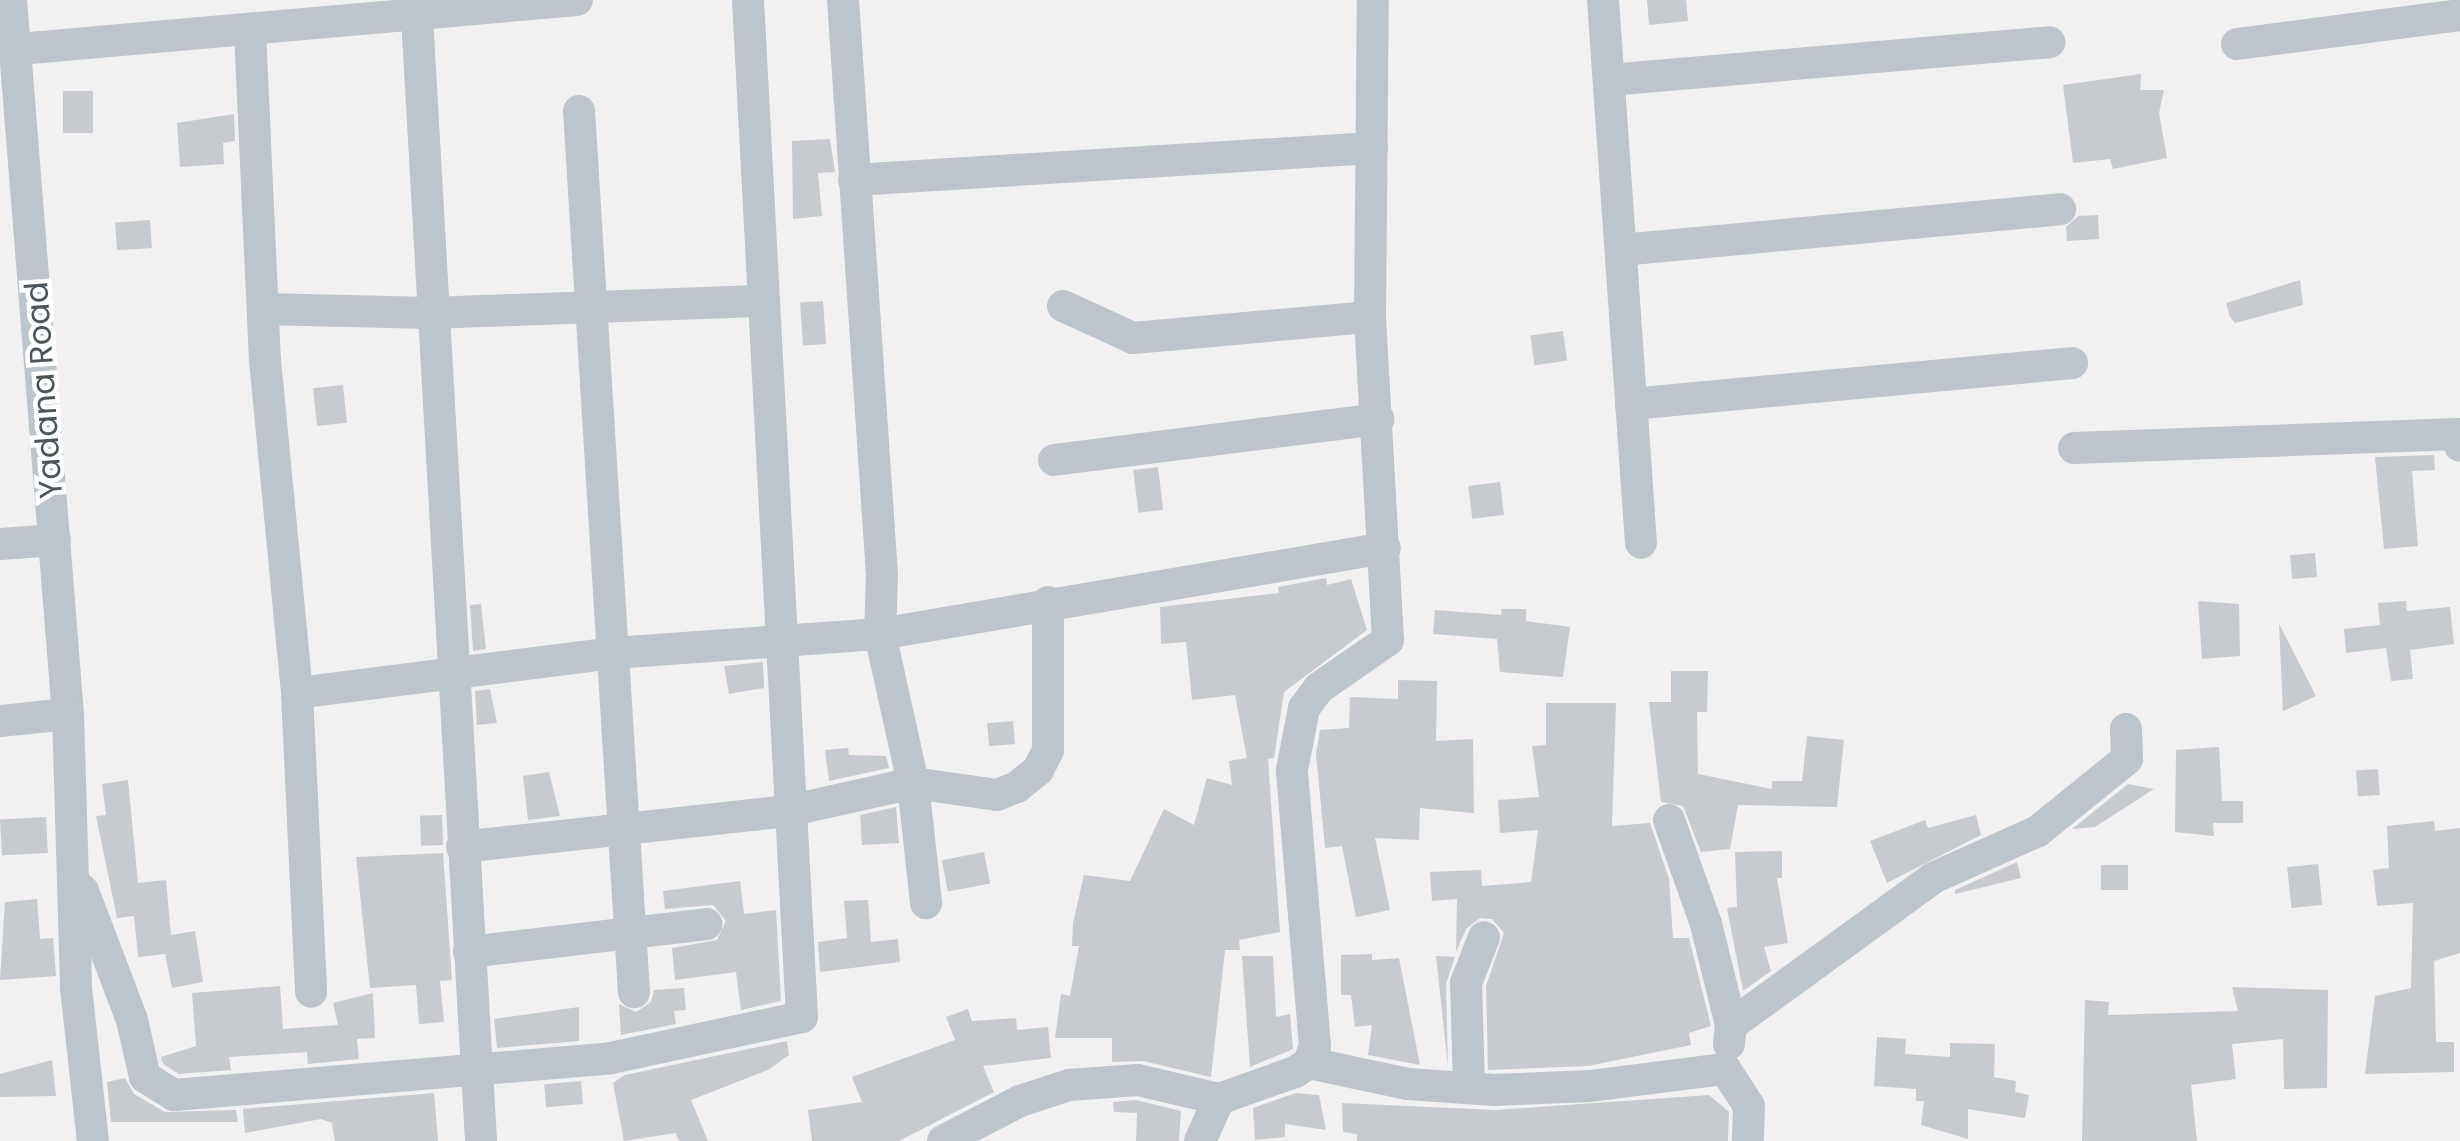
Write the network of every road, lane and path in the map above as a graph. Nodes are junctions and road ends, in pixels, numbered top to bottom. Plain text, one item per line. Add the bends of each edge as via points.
1 (12, 0) edge
2 (577, 0) edge
3 (748, 0) edge
4 (843, 0) edge
5 (1372, 0) edge
6 (1603, 0) edge
7 (536, 2) edge
8 (327, 12) edge
9 (2460, 15) edge
10 (417, 16) junction
11 (239, 21) edge
12 (2049, 42) dead end
13 (2236, 44) dead end
14 (12, 48) edge
15 (1609, 80) junction
16 (580, 111) dead end
17 (1372, 148) junction
18 (854, 180) junction
19 (2060, 208) dead end
20 (1621, 250) junction
21 (764, 302) junction
22 (1063, 306) dead end
23 (590, 308) junction
24 (263, 309) junction
25 (432, 313) junction
26 (1370, 317) junction
27 (2072, 363) dead end
28 (1631, 404) junction
29 (1378, 419) junction
30 (2460, 446) edge
31 (2074, 448) dead end
32 (1054, 460) dead end
33 (55, 540) junction
34 (1641, 543) dead end
35 (0, 544) edge
36 (1386, 564) junction
37 (1048, 602) junction
38 (880, 634) junction
39 (780, 638) junction
40 (614, 653) junction
41 (452, 674) junction
42 (297, 693) junction
43 (68, 714) junction
44 (0, 721) edge
45 (2126, 729) dead end
46 (913, 783) junction
47 (788, 812) junction
48 (1668, 820) dead end
49 (624, 828) junction
50 (462, 848) junction
51 (73, 882) junction
52 (926, 903) dead end
53 (706, 924) dead end
54 (630, 934) junction
55 (1484, 938) dead end
56 (469, 952) junction
57 (311, 992) dead end
58 (634, 992) dead end
59 (1731, 1025) junction
60 (1309, 1063) junction
61 (1725, 1068) junction
62 (476, 1073) junction
63 (1469, 1088) junction
64 (1220, 1099) junction
65 (93, 1141) edge
66 (481, 1141) edge
67 (944, 1141) edge
68 (1200, 1141) edge
69 (1748, 1141) edge

1 - 14 street, Yadana Road
2 - 7 street
3 - 21 street
4 - 18 street
5 - 17 street
6 - 15 street
7 - 10 street
8 - 10 street
8 - 11 street
9 - 13 street
10 - 25 street
11 - 14 street
11 - 24 street
12 - 15 street
14 - 33 street, Yadana Road
15 - 20 street
16 - 23 street
17 - 18 street
17 - 26 street
18 - 38 street via 882,575
19 - 20 street
20 - 28 street
21 - 23 street
21 - 39 street
22 - 26 street via 1137,338
23 - 25 street
23 - 40 street
24 - 25 street
24 - 42 street
25 - 41 street
26 - 29 street
27 - 28 street
28 - 34 street
29 - 32 street
29 - 36 street
30 - 31 street via 2458,434
33 - 35 street
33 - 43 street, Yadana Road
36 - 37 street
36 - 60 street via 1390,622 1379,650 1319,688 1304,708 1292,770 1315,1046
37 - 38 street
37 - 46 street via 1048,750 1038,770 997,795
38 - 39 street
38 - 46 street
39 - 40 street
39 - 47 street
40 - 41 street
40 - 49 street
41 - 42 street
41 - 50 street
42 - 57 street
43 - 44 street
43 - 51 street, Yadana Road
45 - 59 street via 2127,759 2038,831 1933,878
46 - 47 street
46 - 52 street
47 - 49 street
47 - 62 street via 802,1017 611,1058
48 - 59 street via 1706,924
49 - 50 street
49 - 54 street
50 - 56 street
51 - 62 street via 83,891 120,986 145,1077 174,1095
51 - 65 street, Yadana Road via 76,988
53 - 54 street
54 - 56 street
54 - 58 street
55 - 63 street via 1466,983
56 - 62 street
59 - 61 street
60 - 63 street via 1408,1084
60 - 64 street
61 - 63 street via 1590,1086
61 - 69 street via 1748,1106
62 - 66 street
64 - 67 street via 1138,1080 1068,1084 1020,1100
64 - 68 street

